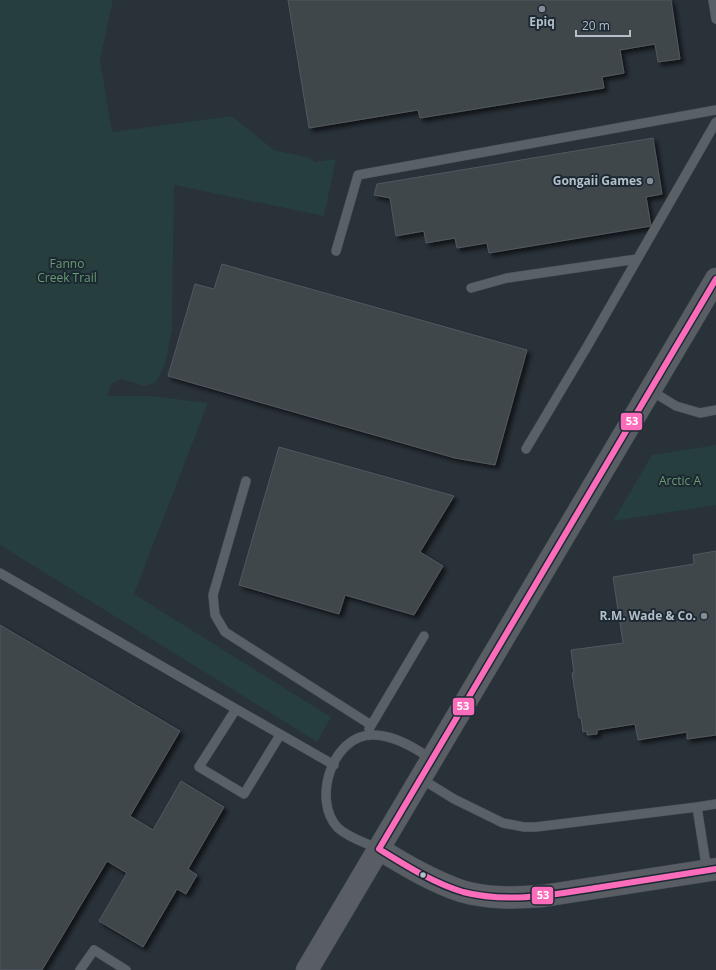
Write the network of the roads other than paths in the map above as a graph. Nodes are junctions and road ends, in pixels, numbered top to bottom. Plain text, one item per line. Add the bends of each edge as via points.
1 (713, 0) edge
2 (716, 19) edge
3 (716, 110) edge
4 (716, 122) edge
5 (336, 251) dead end
6 (637, 259) junction
7 (716, 279) edge
8 (471, 288) dead end
9 (650, 390) junction
10 (716, 410) edge
11 (526, 449) dead end
12 (246, 481) dead end
13 (0, 573) edge
14 (424, 636) dead end
15 (236, 709) junction
16 (371, 725) junction
17 (280, 735) junction
18 (365, 736) junction
19 (431, 759) junction
20 (334, 765) junction
21 (420, 778) junction
22 (716, 804) edge
23 (697, 807) junction
24 (379, 849) junction
25 (711, 870) edge
26 (80, 970) edge
27 (126, 970) edge
28 (307, 970) edge

1 - 2 lane
3 - 5 lane via 358,174
4 - 6 lane
6 - 8 lane via 507,278
6 - 11 lane
7 - 9 main road
9 - 10 lane via 676,406 700,413
9 - 19 main road
12 - 16 lane via 213,595 215,615 225,632
13 - 15 lane
14 - 16 lane
15 - 17 lane
15 - 17 lane via 199,767 244,794
16 - 18 lane
17 - 20 lane
18 - 19 lane via 395,739
18 - 20 lane via 352,740 340,753
19 - 21 main road
20 - 24 lane via 326,784 325,797 333,821 349,835
21 - 23 lane via 454,799 503,823 524,827 536,828
21 - 24 main road
22 - 23 lane
23 - 25 lane
24 - 25 main road via 410,868 461,891 483,896 514,898 543,896
24 - 28 main road
26 - 27 lane via 94,950

